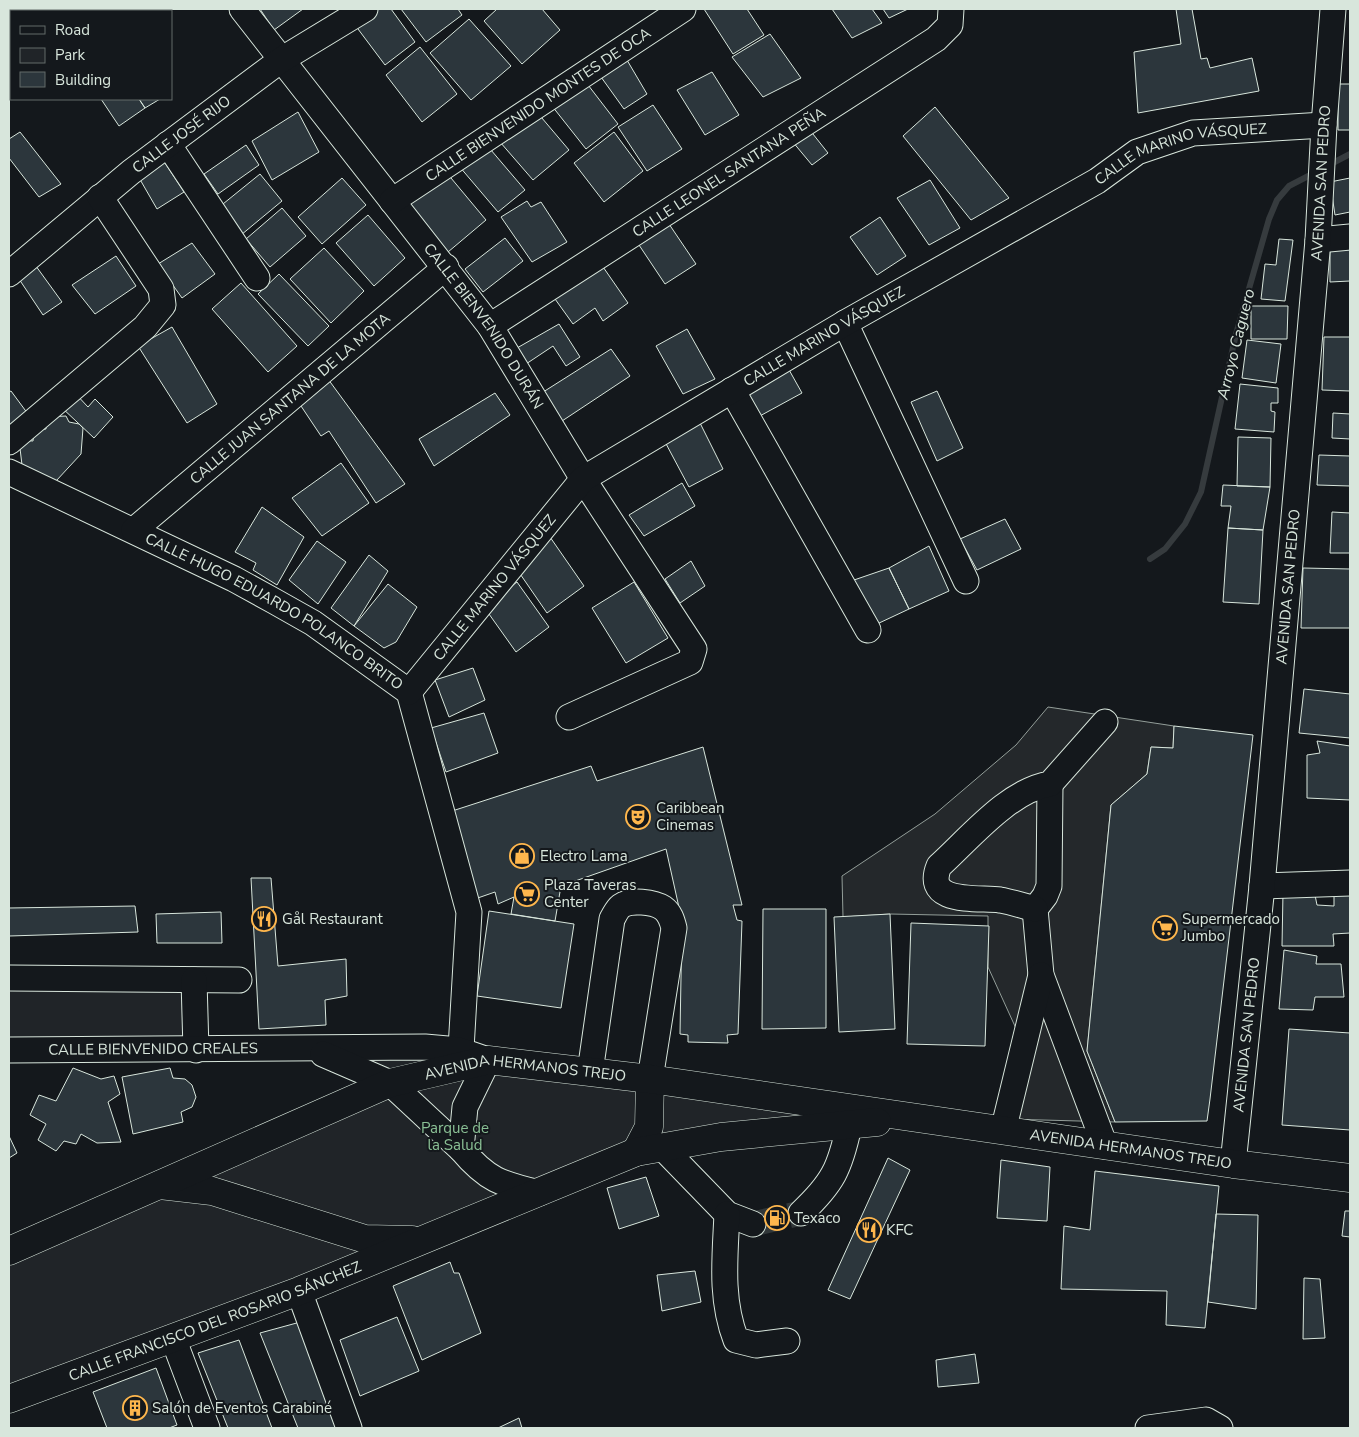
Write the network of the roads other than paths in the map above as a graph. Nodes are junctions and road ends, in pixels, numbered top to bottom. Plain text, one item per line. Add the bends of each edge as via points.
1 (242, 9) edge
2 (365, 9) edge
3 (684, 9) edge
4 (951, 9) edge
5 (1333, 9) edge
6 (282, 60) junction
7 (1324, 125) junction
8 (168, 144) junction
9 (100, 197) junction
10 (392, 201) junction
11 (1350, 237) edge
12 (1318, 240) junction
13 (446, 267) junction
14 (9, 274) edge
15 (257, 278) dead end
16 (845, 323) junction
17 (490, 326) junction
18 (732, 390) junction
19 (9, 442) edge
20 (9, 472) edge
21 (583, 479) junction
22 (134, 530) junction
23 (966, 581) dead end
24 (868, 630) dead end
25 (409, 692) junction
26 (569, 717) dead end
27 (1105, 722) dead end
28 (1050, 784) junction
29 (1350, 883) edge
30 (1262, 886) junction
31 (1035, 910) junction
32 (1041, 975) junction
33 (9, 978) edge
34 (194, 980) junction
35 (239, 980) dead end
36 (9, 1050) edge
37 (196, 1050) junction
38 (296, 1050) junction
39 (460, 1058) junction
40 (488, 1060) junction
41 (590, 1072) junction
42 (650, 1079) junction
43 (390, 1083) junction
44 (911, 1118) junction
45 (849, 1126) junction
46 (1003, 1131) junction
47 (1105, 1146) junction
48 (662, 1147) junction
49 (461, 1149) junction
50 (636, 1152) junction
51 (1233, 1164) junction
52 (1350, 1178) edge
53 (158, 1185) junction
54 (539, 1193) junction
55 (801, 1212) tunnel mouth
56 (727, 1214) junction
57 (753, 1224) tunnel mouth
58 (421, 1240) junction
59 (9, 1251) edge
60 (299, 1291) junction
61 (173, 1338) junction
62 (787, 1340) dead end
63 (9, 1399) edge
64 (206, 1428) edge
65 (349, 1428) edge
66 (1148, 1428) edge
67 (1220, 1428) edge

1 - 6 street, CALLE BIENVENIDO DURÁN
2 - 6 street, CALLE JOSÉ RIJO
3 - 10 street, CALLE BIENVENIDO MONTES DE OCA
4 - 17 street, CALLE LEONEL SANTANA PEÑA via 950,25 936,39
5 - 7 street, AVENIDA SAN PEDRO
6 - 8 street, CALLE JOSÉ RIJO
6 - 10 street, CALLE BIENVENIDO DURÁN
7 - 12 street, AVENIDA SAN PEDRO
7 - 16 street, CALLE MARINO VÁSQUEZ via 1193,133 1137,152 1097,181
8 - 9 street, CALLE JOSÉ RIJO
8 - 15 street
9 - 14 street, CALLE JOSÉ RIJO
9 - 19 street via 160,289 163,305 145,327
10 - 13 street, CALLE BIENVENIDO DURÁN
11 - 12 street
12 - 30 street, AVENIDA SAN PEDRO
13 - 17 street, CALLE BIENVENIDO DURÁN
13 - 22 street, CALLE JUAN SANTANA DE LA MOTA
16 - 18 street, CALLE MARINO VÁSQUEZ
16 - 23 street
17 - 21 street, CALLE BIENVENIDO DURÁN
18 - 21 street, CALLE MARINO VÁSQUEZ
18 - 24 street
20 - 22 street, CALLE HUGO EDUARDO POLANCO BRITO
21 - 25 street, CALLE MARINO VÁSQUEZ
21 - 26 street, CALLE BIENVENIDO DURÁN via 694,649 690,662
22 - 25 street, CALLE HUGO EDUARDO POLANCO BRITO via 234,579 305,619
25 - 39 street, CALLE HUGO EDUARDO POLANCO BRITO via 469,912
27 - 28 street
28 - 31 street via 1049,886
28 - 31 street via 1016,796 939,866 934,876 936,884 952,897 1001,900
29 - 30 street
30 - 51 street, AVENIDA SAN PEDRO
31 - 32 street
32 - 46 street
32 - 47 street
33 - 34 street
34 - 35 street
34 - 37 street
36 - 37 street, CALLE BIENVENIDO CREALES
37 - 38 street, CALLE BIENVENIDO CREALES
38 - 39 street, CALLE BIENVENIDO CREALES via 424,1047
38 - 43 street, CALLE BIENVENIDO CREALES via 322,1054 351,1064
39 - 40 main road, AVENIDA HERMANOS TREJO
39 - 43 main road, AVENIDA HERMANOS TREJO
40 - 41 main road, AVENIDA HERMANOS TREJO
40 - 49 street via 465,1107
41 - 42 main road, AVENIDA HERMANOS TREJO
41 - 42 street via 612,919 618,909 630,902 658,905 671,918 674,928
42 - 44 main road, AVENIDA HERMANOS TREJO
42 - 50 main road via 649,1127
43 - 49 street, CALLE BIENVENIDO CREALES
43 - 53 main road, AVENIDA HERMANOS TREJO
44 - 45 main road, AVENIDA HERMANOS TREJO
44 - 46 main road, AVENIDA HERMANOS TREJO
45 - 48 main road, AVENIDA HERMANOS TREJO via 721,1137
45 - 55 street via 841,1162 821,1194
46 - 47 main road, AVENIDA HERMANOS TREJO
47 - 51 main road, AVENIDA HERMANOS TREJO
48 - 50 main road, AVENIDA HERMANOS TREJO
48 - 56 street
49 - 54 street, CALLE BIENVENIDO CREALES via 477,1168 502,1184
50 - 54 main road, AVENIDA HERMANOS TREJO
51 - 52 main road, AVENIDA HERMANOS TREJO
53 - 58 main road, AVENIDA HERMANOS TREJO via 212,1191 366,1238
53 - 59 main road, AVENIDA HERMANOS TREJO
54 - 58 main road, AVENIDA HERMANOS TREJO
56 - 57 street
56 - 62 street via 723,1277 727,1317 736,1340 756,1345
58 - 60 main road, CALLE FRANCISCO DEL ROSARIO SÁNCHEZ
60 - 61 main road, CALLE FRANCISCO DEL ROSARIO SÁNCHEZ
60 - 65 street
61 - 63 main road, CALLE FRANCISCO DEL ROSARIO SÁNCHEZ
61 - 64 street
66 - 67 street via 1206,1420

